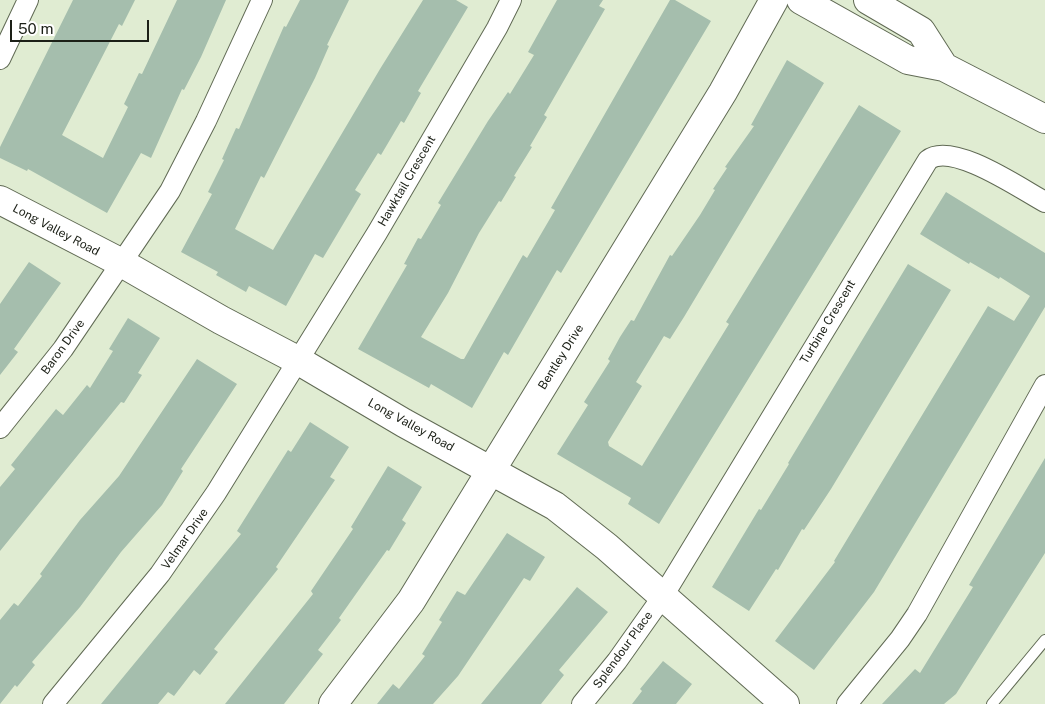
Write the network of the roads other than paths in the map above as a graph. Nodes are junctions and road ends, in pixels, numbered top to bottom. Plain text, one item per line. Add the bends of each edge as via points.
1 (28, 0) edge
2 (262, 0) edge
3 (511, 0) edge
4 (774, 0) edge
5 (801, 0) edge
6 (868, 0) edge
7 (0, 59) edge
8 (944, 67) junction
9 (1045, 119) edge
10 (0, 200) edge
11 (1045, 202) edge
12 (120, 262) junction
13 (299, 361) junction
14 (1045, 385) edge
15 (0, 428) edge
16 (491, 470) junction
17 (663, 596) junction
18 (1045, 640) edge
19 (993, 703) edge
20 (54, 704) edge
21 (332, 704) edge
22 (582, 704) edge
23 (785, 704) edge
24 (847, 704) edge

1 - 7 street
2 - 12 street via 180,174
3 - 13 street, Hawktail Crescent
4 - 16 street, Bentley Drive via 723,92
5 - 8 street via 908,60
6 - 8 street via 922,30
8 - 9 street
10 - 12 street, Long Valley Road
11 - 17 street, Turbine Crescent via 968,160 940,155 928,160
12 - 13 street, Long Valley Road
12 - 15 street, Baron Drive via 63,350
13 - 16 street, Long Valley Road
13 - 20 street, Velmar Drive via 183,542
14 - 24 street via 916,614
16 - 17 street, Long Valley Road via 555,506
16 - 21 street, Bentley Drive via 411,601
17 - 22 street, Splendour Place
17 - 23 street, Long Valley Road
18 - 19 lane

